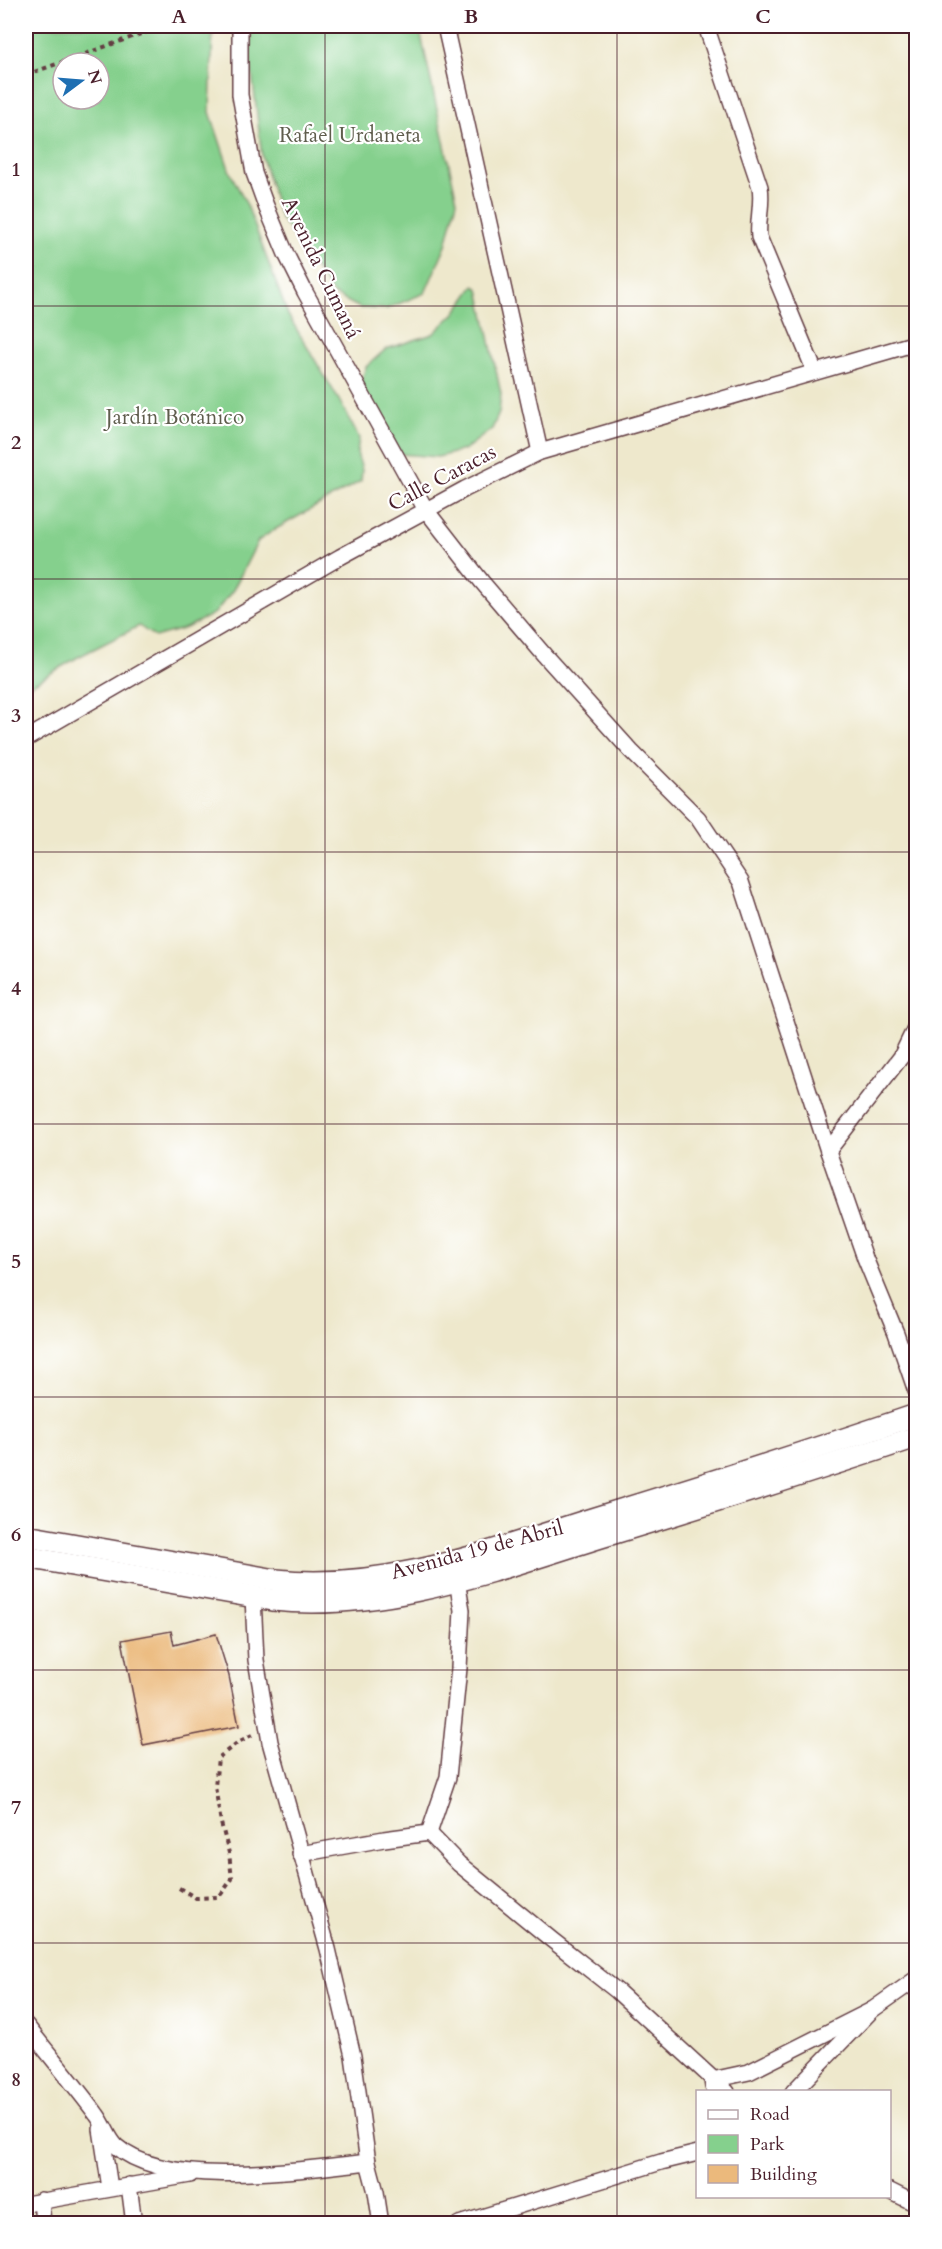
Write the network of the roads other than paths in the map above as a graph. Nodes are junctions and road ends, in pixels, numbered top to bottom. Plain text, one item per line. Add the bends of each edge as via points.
1 (240, 26) edge
2 (445, 26) edge
3 (706, 26) edge
4 (916, 343) edge
5 (815, 372) junction
6 (540, 452) junction
7 (426, 510) junction
8 (26, 739) edge
9 (916, 1026) edge
10 (828, 1151) junction
11 (916, 1391) edge
12 (916, 1415) edge
13 (916, 1437) edge
14 (26, 1536) edge
15 (26, 1557) edge
16 (457, 1581) junction
17 (253, 1597) junction
18 (429, 1833) junction
19 (300, 1854) junction
20 (916, 1979) edge
21 (872, 2010) junction
22 (26, 2025) edge
23 (713, 2085) edge
24 (795, 2090) edge
25 (98, 2116) junction
26 (696, 2154) edge
27 (368, 2162) junction
28 (196, 2174) junction
29 (129, 2185) junction
30 (110, 2188) junction
31 (891, 2192) edge
32 (41, 2200) junction
33 (26, 2204) edge
34 (916, 2204) edge
35 (43, 2223) edge
36 (134, 2223) edge
37 (381, 2223) edge
38 (459, 2223) edge

1 - 7 street, Avenida Cumaná via 240,95 254,173 266,206 305,292
2 - 6 street
3 - 5 street via 760,188 759,237
4 - 5 street, Calle Caracas
5 - 6 street, Calle Caracas
6 - 7 street, Calle Caracas
7 - 8 street, Calle Caracas
7 - 10 street, Avenida Cumaná via 546,657 698,818 741,882
9 - 10 street via 901,1057
10 - 11 street, Avenida Cumaná
12 - 14 street, Avenida 19 de Abril via 783,1461 488,1551 362,1579 276,1580
13 - 16 street, Avenida 19 de Abril via 789,1480
15 - 17 street, Avenida 19 de Abril
16 - 17 street, Avenida 19 de Abril via 326,1603
16 - 18 street via 462,1610 448,1778
17 - 19 street via 256,1660 268,1728
18 - 19 street
18 - 23 street via 459,1864 617,1991
19 - 27 street via 353,2056
20 - 21 street
21 - 23 street via 749,2072
21 - 24 street
22 - 25 street
25 - 28 street via 115,2145 141,2161
25 - 30 street
26 - 38 street
27 - 28 street
27 - 37 street
28 - 29 street
29 - 30 street
29 - 36 street
30 - 32 street
31 - 34 street
32 - 33 street
32 - 35 street

